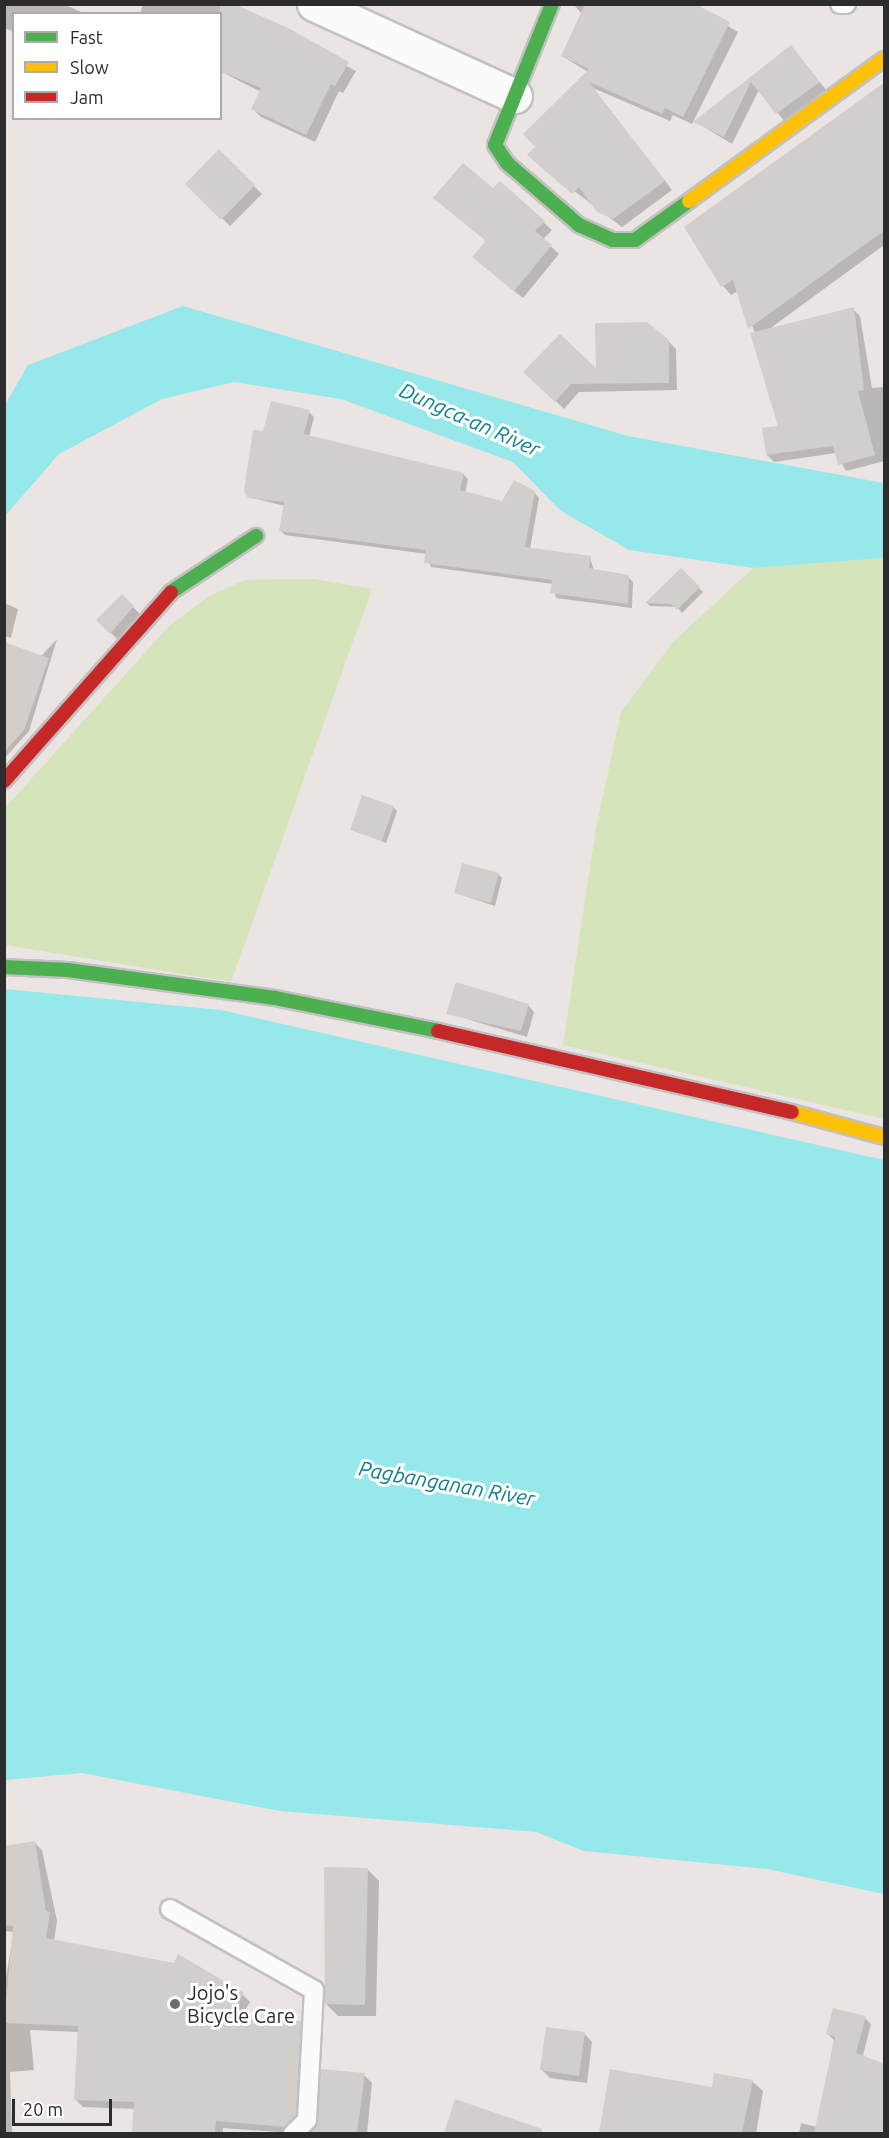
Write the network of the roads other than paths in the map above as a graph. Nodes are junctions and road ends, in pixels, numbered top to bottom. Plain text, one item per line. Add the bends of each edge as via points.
1 (314, 4) edge
2 (552, 4) edge
3 (840, 4) edge
4 (846, 4) edge
5 (885, 58) edge
6 (515, 96) junction
7 (256, 536) dead end
8 (4, 782) edge
9 (4, 967) edge
10 (885, 1137) edge
11 (170, 1909) dead end
12 (293, 2133) edge

1 - 6 street
2 - 6 street
3 - 4 lane
5 - 6 street via 635,240 613,240 579,225 507,163 495,145
7 - 8 street via 178,585
9 - 10 street via 68,970 275,998 477,1039 593,1070 714,1090
11 - 12 lane via 314,1990 307,2120

